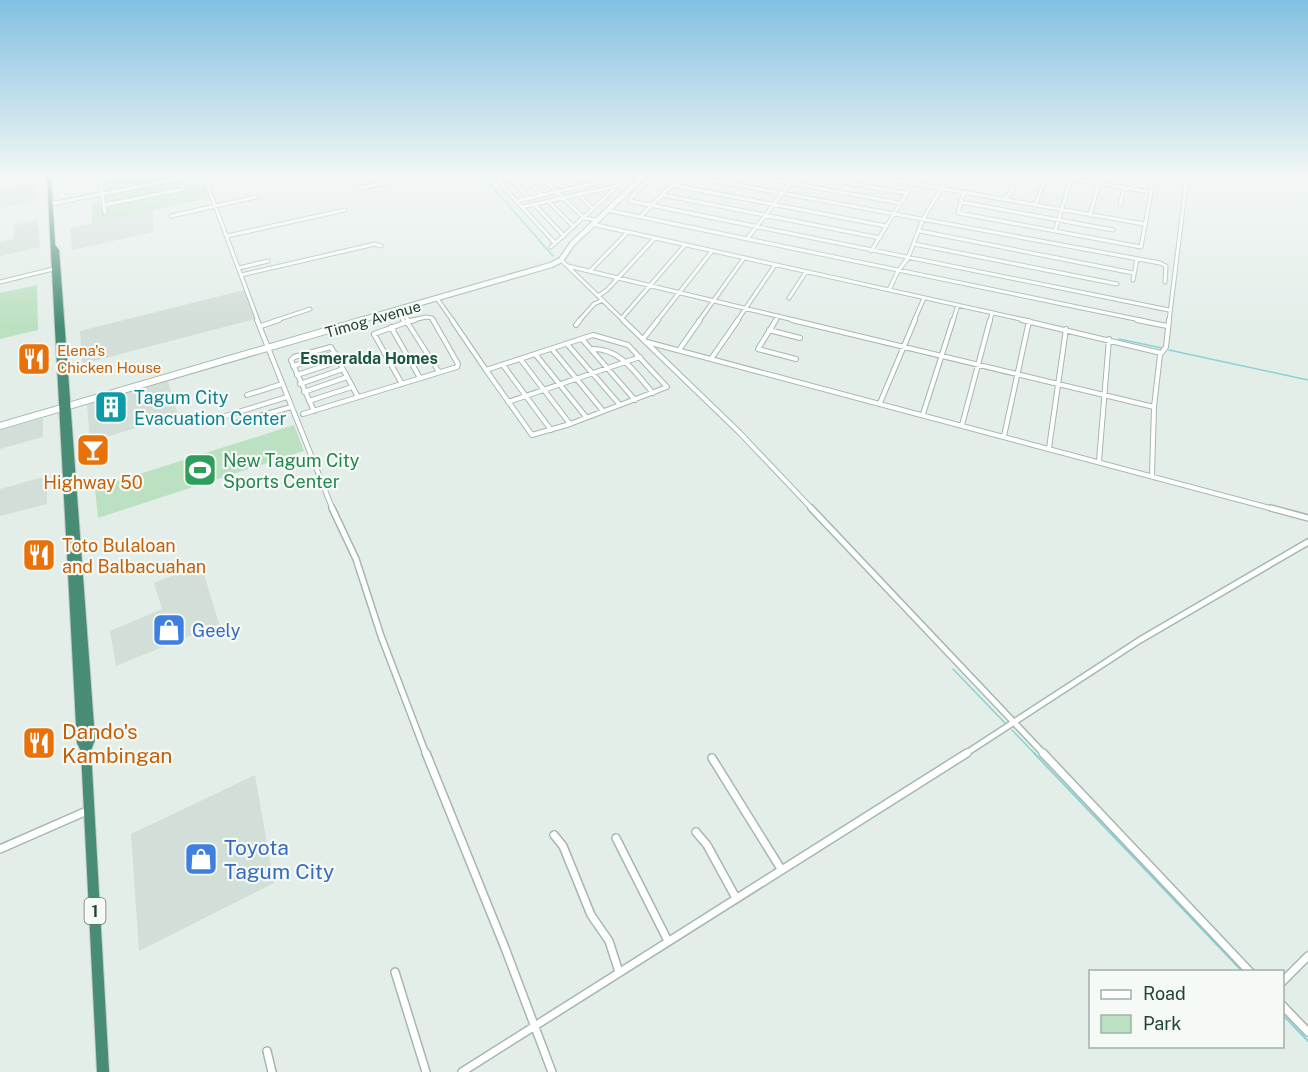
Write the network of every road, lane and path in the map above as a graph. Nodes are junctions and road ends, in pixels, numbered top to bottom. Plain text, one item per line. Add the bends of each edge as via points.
1 (53, 226) edge
2 (223, 226) edge
3 (272, 226) edge
4 (539, 226) edge
5 (555, 226) edge
6 (590, 226) edge
7 (608, 226) edge
8 (684, 226) edge
9 (751, 226) edge
10 (820, 226) edge
11 (886, 226) edge
12 (921, 226) edge
13 (961, 226) edge
14 (1028, 226) edge
15 (1056, 226) edge
16 (1091, 226) edge
17 (1144, 226) edge
18 (1180, 226) edge
19 (574, 227) edge
20 (756, 227) junction
21 (1113, 230) dead end
22 (920, 231) junction
23 (1055, 231) junction
24 (628, 232) junction
25 (227, 236) junction
26 (564, 236) junction
27 (655, 238) junction
28 (880, 238) junction
29 (747, 239) junction
30 (555, 243) junction
31 (914, 244) junction
32 (685, 245) junction
33 (381, 246) dead end
34 (551, 248) dead end
35 (712, 251) junction
36 (871, 251) junction
37 (744, 258) junction
38 (909, 258) junction
39 (1137, 259) junction
40 (561, 260) junction
41 (268, 261) dead end
42 (776, 265) junction
43 (568, 266) junction
44 (239, 268) junction
45 (590, 271) junction
46 (898, 271) junction
47 (806, 272) junction
48 (56, 273) junction
49 (1133, 273) junction
50 (242, 275) junction
51 (618, 278) junction
52 (1133, 280) dead end
53 (0, 282) edge
54 (1165, 282) dead end
55 (1117, 284) dead end
56 (652, 286) junction
57 (890, 290) junction
58 (681, 292) junction
59 (598, 296) junction
60 (789, 298) dead end
61 (924, 298) junction
62 (438, 300) junction
63 (714, 300) junction
64 (599, 302) junction
65 (958, 305) junction
66 (745, 308) junction
67 (309, 309) dead end
68 (399, 310) junction
69 (1169, 310) junction
70 (993, 313) junction
71 (778, 316) junction
72 (622, 318) junction
73 (1029, 321) junction
74 (407, 322) junction
75 (576, 325) dead end
76 (261, 326) junction
77 (1167, 326) junction
78 (391, 327) junction
79 (1066, 329) junction
80 (769, 330) junction
81 (800, 338) dead end
82 (582, 339) junction
83 (1109, 339) junction
84 (644, 340) junction
85 (567, 344) junction
86 (904, 346) junction
87 (268, 349) junction
88 (552, 349) junction
89 (591, 349) junction
90 (679, 350) junction
91 (335, 353) junction
92 (1161, 353) junction
93 (536, 355) junction
94 (941, 355) junction
95 (640, 357) junction
96 (796, 358) dead end
97 (711, 359) junction
98 (521, 360) junction
99 (339, 361) junction
100 (624, 362) junction
101 (979, 364) junction
102 (503, 365) junction
103 (293, 366) junction
104 (608, 368) junction
105 (344, 369) junction
106 (486, 370) junction
107 (439, 372) junction
108 (592, 373) junction
109 (1018, 374) junction
110 (297, 375) junction
111 (347, 378) junction
112 (420, 378) junction
113 (577, 378) junction
114 (282, 384) junction
115 (300, 384) junction
116 (402, 384) junction
117 (561, 384) junction
118 (1059, 384) junction
119 (352, 387) junction
120 (543, 390) junction
121 (304, 392) junction
122 (653, 393) junction
123 (1103, 394) junction
124 (246, 396) dead end
125 (526, 396) junction
126 (287, 397) junction
127 (358, 397) junction
128 (309, 400) junction
129 (635, 400) junction
130 (508, 402) junction
131 (880, 403) junction
132 (620, 405) junction
133 (291, 407) junction
134 (1154, 407) junction
135 (65, 408) junction
136 (314, 411) junction
137 (603, 411) junction
138 (303, 414) dead end
139 (922, 414) junction
140 (222, 417) dead end
141 (586, 417) junction
142 (238, 422) dead end
143 (570, 424) junction
144 (962, 425) junction
145 (0, 426) edge
146 (551, 430) junction
147 (1004, 436) junction
148 (1049, 448) junction
149 (1099, 461) junction
150 (1152, 475) junction
151 (1308, 518) edge
152 (1308, 542) edge
153 (1014, 723) junction
154 (712, 758) dead end
155 (89, 810) junction
156 (696, 832) dead end
157 (554, 835) dead end
158 (616, 838) dead end
159 (0, 849) edge
160 (781, 869) junction
161 (736, 898) junction
162 (668, 941) junction
163 (1308, 956) edge
164 (1248, 970) edge
165 (395, 972) dead end
166 (619, 972) junction
167 (1284, 980) edge
168 (1284, 1007) edge
169 (536, 1025) junction
170 (1308, 1032) edge
171 (267, 1051) dead end
172 (103, 1072) edge
173 (272, 1072) edge
174 (426, 1072) edge
175 (462, 1072) edge
176 (552, 1072) edge

1 - 48 highway, 1 via 51,252
2 - 25 street
3 - 25 street
4 - 30 street
5 - 26 street
6 - 40 main road, Timog Avenue
7 - 24 street
8 - 29 street
9 - 20 street
10 - 28 street
11 - 28 street
12 - 22 street
13 - 39 street
14 - 23 street
15 - 23 street
16 - 21 street
17 - 23 street via 1141,248
18 - 69 street
19 - 26 street
20 - 29 street
20 - 36 street
22 - 31 street
22 - 49 street
24 - 27 street
24 - 45 street
25 - 44 street
26 - 30 street
27 - 32 street
27 - 51 street
28 - 36 street
29 - 46 street
30 - 34 street
31 - 38 street
31 - 55 street
32 - 35 street
32 - 56 street
33 - 50 street via 375,244
35 - 37 street
35 - 58 street
36 - 38 street
37 - 42 street
37 - 63 street
38 - 46 street
38 - 69 street
39 - 49 street
39 - 54 street via 1166,266
40 - 43 street
40 - 62 main road, Timog Avenue
41 - 44 street
42 - 47 street
42 - 66 street
43 - 45 street
43 - 59 street
44 - 50 street
45 - 51 street
46 - 57 street
46 - 77 street
47 - 57 street
47 - 60 street
48 - 53 street
48 - 135 highway, 1
49 - 52 street
50 - 76 street
51 - 56 street
51 - 59 street
56 - 58 street
56 - 72 street
57 - 61 street
58 - 63 street
58 - 84 street
59 - 64 street
61 - 65 street
61 - 86 street
62 - 68 main road, Timog Avenue
62 - 106 street
63 - 66 street
63 - 90 street
64 - 72 street
64 - 75 street
65 - 70 street
65 - 94 street
66 - 71 street
66 - 97 street
67 - 76 street
68 - 74 street
68 - 87 main road, Timog Avenue
69 - 77 street
70 - 73 street
70 - 101 street
71 - 80 street
71 - 86 street
72 - 84 street
73 - 79 street
73 - 109 street
74 - 78 street
74 - 107 street
74 - 107 street via 432,318 458,364
76 - 87 street
77 - 92 street via 1166,347
78 - 112 street
78 - 116 street via 374,334
79 - 83 street
79 - 118 street
80 - 81 street
80 - 96 street via 758,349
82 - 85 street
82 - 89 street
82 - 95 street via 595,336 620,342
83 - 92 street
83 - 123 street
84 - 90 street
84 - 153 street via 740,433
85 - 88 street
85 - 108 street
86 - 94 street
86 - 131 street
87 - 114 street
87 - 135 main road, Timog Avenue
88 - 93 street
88 - 113 street
89 - 100 street via 611,351
89 - 104 street
90 - 97 street
91 - 99 street
91 - 103 street
91 - 103 street via 329,346 294,357
92 - 134 street
93 - 98 street
93 - 117 street
94 - 101 street
94 - 139 street
95 - 100 street
95 - 122 street via 668,386
97 - 131 street
98 - 102 street
98 - 120 street
99 - 105 street
99 - 110 street
100 - 104 street
100 - 122 street
101 - 109 street
101 - 144 street
102 - 106 street
102 - 125 street
103 - 110 street
104 - 108 street
104 - 129 street
105 - 111 street
105 - 115 street
106 - 130 street
107 - 112 street
108 - 113 street
108 - 132 street
109 - 118 street
109 - 147 street
110 - 115 street
111 - 119 street
111 - 121 street
112 - 116 street
113 - 117 street
113 - 137 street
114 - 124 street
114 - 126 street
115 - 121 street
116 - 127 street
117 - 120 street
117 - 141 street
118 - 123 street
118 - 148 street
119 - 127 street
119 - 128 street
120 - 125 street
120 - 143 street
121 - 128 street
122 - 129 street
123 - 134 street
123 - 149 street
125 - 130 street
125 - 146 street
126 - 133 street
126 - 140 street
127 - 136 street
128 - 136 street
129 - 132 street
130 - 146 street via 531,435
131 - 139 street
132 - 137 street
133 - 142 street
133 - 169 street via 356,559 444,801
134 - 150 street
135 - 145 main road, Timog Avenue
135 - 155 highway, 1
136 - 138 street
137 - 141 street
139 - 144 street
141 - 143 street
143 - 146 street
144 - 147 street
147 - 148 street
148 - 149 street
149 - 150 street
150 - 151 street
152 - 153 street via 1147,636
153 - 160 street
153 - 164 street
154 - 160 street
155 - 159 street
155 - 172 highway, 1
156 - 161 street
157 - 166 street via 563,846 591,915 609,941
158 - 162 street
160 - 161 street
161 - 162 street
162 - 166 street
163 - 167 street
165 - 174 street
166 - 169 street
168 - 170 street
169 - 175 street
169 - 176 street
171 - 173 street

